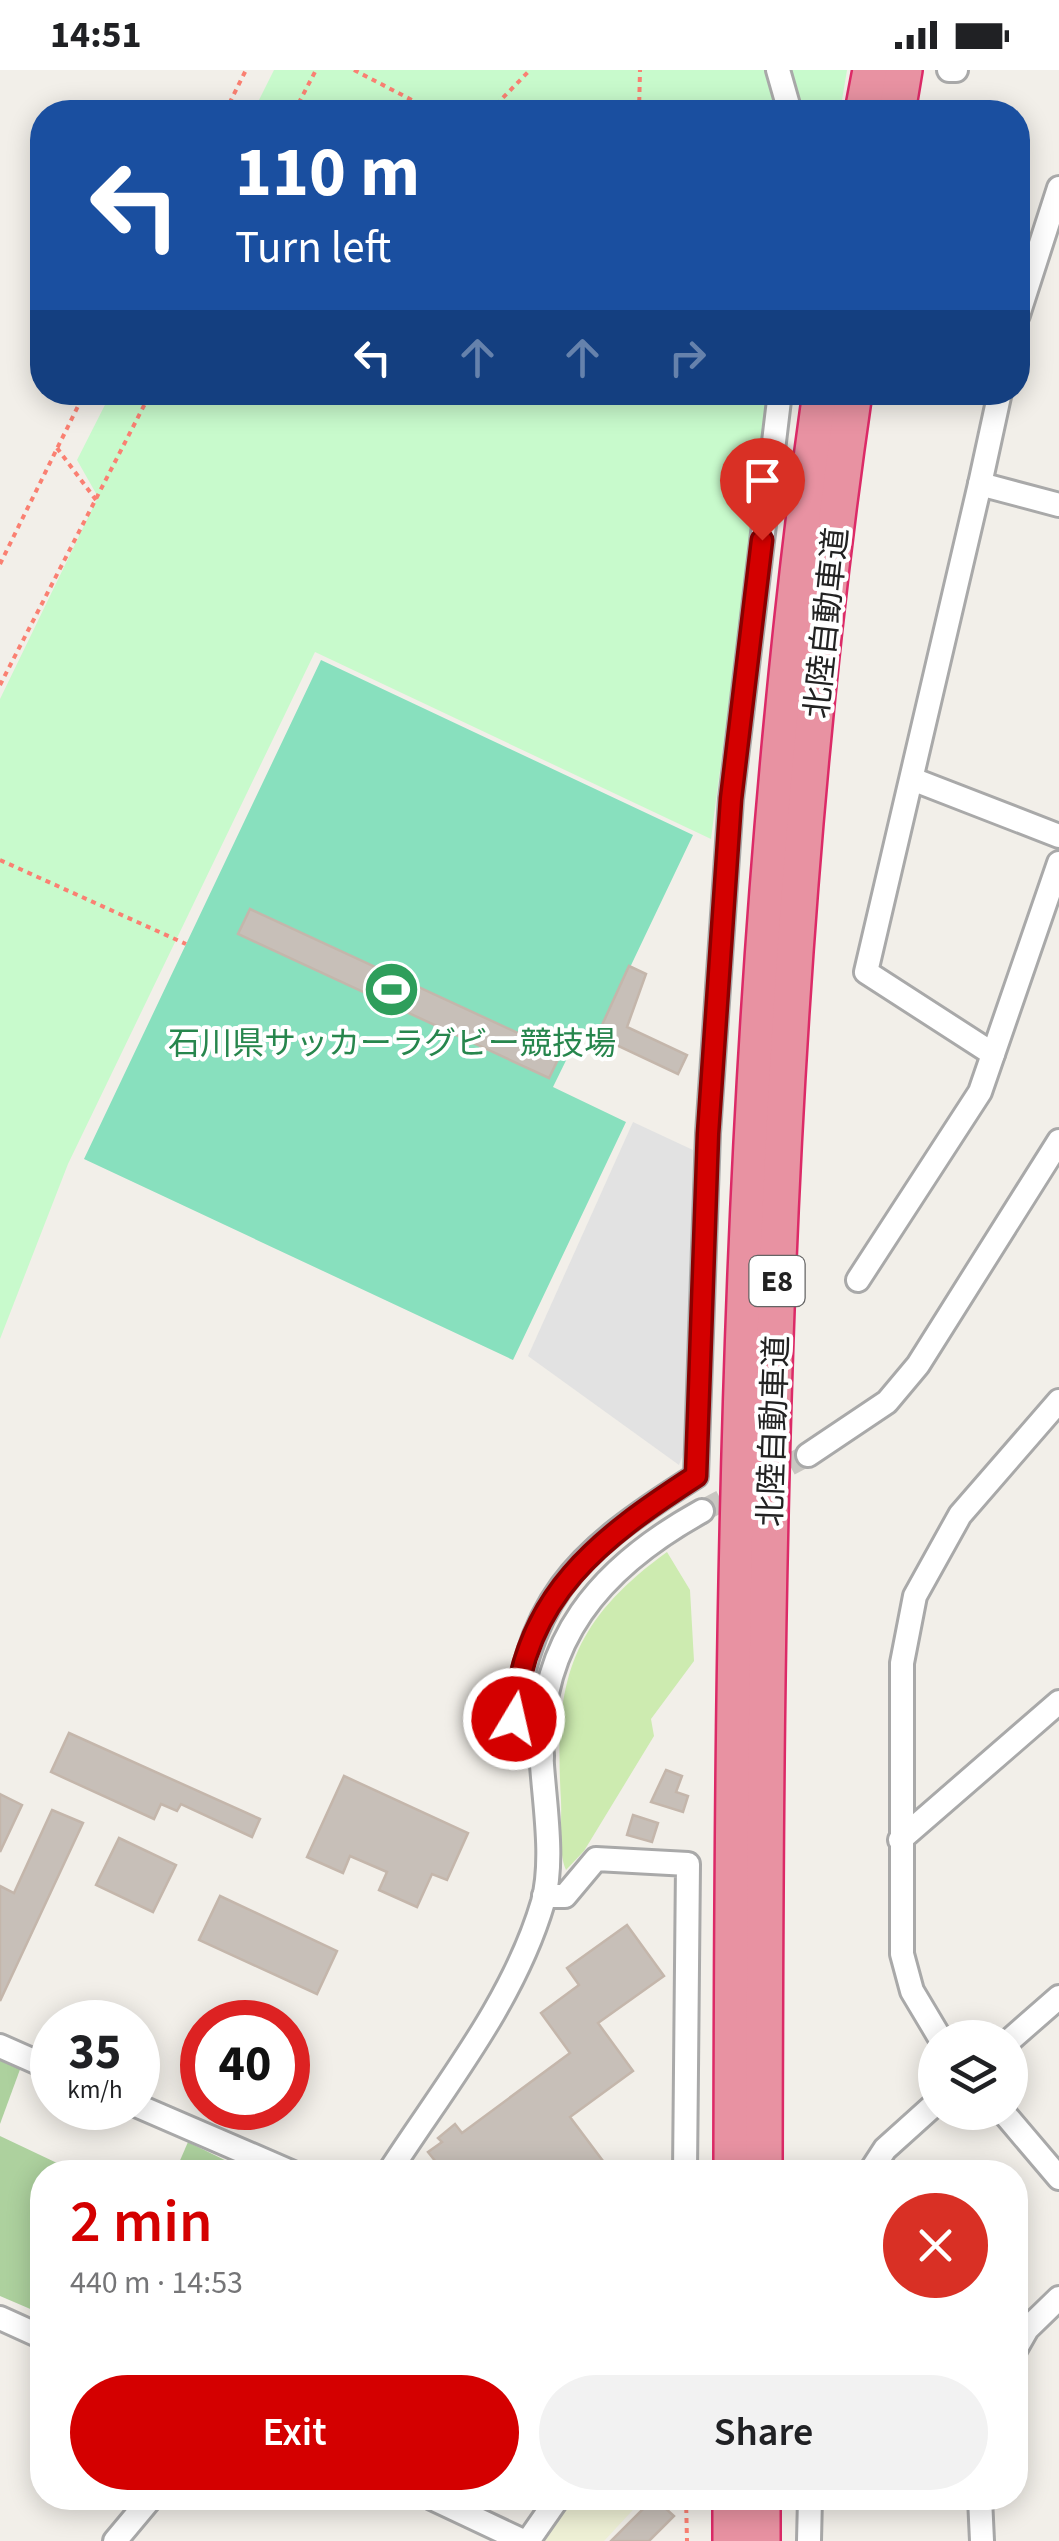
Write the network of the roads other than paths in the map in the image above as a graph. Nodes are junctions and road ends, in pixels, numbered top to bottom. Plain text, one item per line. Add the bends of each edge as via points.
1 (778, 70) edge
2 (870, 70) edge
3 (904, 70) edge
4 (787, 100) edge
5 (865, 100) edge
6 (899, 100) edge
7 (1059, 188) edge
8 (1030, 279) edge
9 (778, 405) edge
10 (820, 405) edge
11 (852, 405) edge
12 (997, 405) edge
13 (980, 484) junction
14 (1059, 505) edge
15 (912, 779) junction
16 (1059, 836) edge
17 (1059, 863) edge
18 (993, 1054) junction
19 (1059, 1141) edge
20 (858, 1280) dead end
21 (1059, 1401) edge
22 (808, 1455) tunnel mouth
23 (702, 1511) tunnel mouth
24 (1059, 1702) edge
25 (542, 1756) junction
26 (900, 1840) junction
27 (544, 1896) junction
28 (1059, 1997) edge
29 (929, 2020) edge
30 (1028, 2024) edge
31 (0, 2046) edge
32 (30, 2059) edge
33 (160, 2115) edge
34 (918, 2119) edge
35 (1018, 2130) edge
36 (263, 2160) edge
37 (400, 2160) edge
38 (685, 2160) edge
39 (732, 2160) edge
40 (764, 2160) edge
41 (878, 2160) edge
42 (1059, 2178) edge
43 (1059, 2298) edge
44 (0, 2318) edge
45 (1028, 2328) edge
46 (30, 2332) edge
47 (141, 2510) edge
48 (458, 2510) edge
49 (549, 2510) edge
50 (731, 2510) edge
51 (762, 2510) edge
52 (810, 2510) edge
53 (981, 2510) edge
54 (116, 2541) edge
55 (525, 2541) edge
56 (731, 2541) edge
57 (762, 2541) edge
58 (809, 2541) edge
59 (982, 2541) edge

1 - 4 street
2 - 5 highway
3 - 6 highway
7 - 8 street
9 - 25 street via 731,799 708,1134 696,1476 625,1522 572,1571 539,1620 517,1688 512,1751
10 - 39 highway, 北陸自動車道 / E8 via 776,802 750,1187 739,1430
11 - 40 highway, 北陸自動車道 / E8 via 808,785 781,1194 771,1468
12 - 13 street
13 - 14 street
13 - 15 street
15 - 16 street
15 - 18 street via 866,972
17 - 18 street
18 - 20 street via 980,1092
19 - 22 street via 918,1365 887,1402
21 - 26 street via 960,1515 915,1596 902,1664
23 - 25 street via 626,1558 576,1618 548,1691
24 - 26 street
25 - 27 street
26 - 29 street via 902,1954
27 - 37 street via 506,1990
27 - 38 street via 564,1896 596,1860 688,1864
28 - 30 street
31 - 32 street
33 - 36 street
34 - 41 street
35 - 42 street
43 - 45 street
44 - 46 street
47 - 54 street
48 - 55 street
49 - 55 street
50 - 56 highway
51 - 57 highway
52 - 58 street
53 - 59 street

